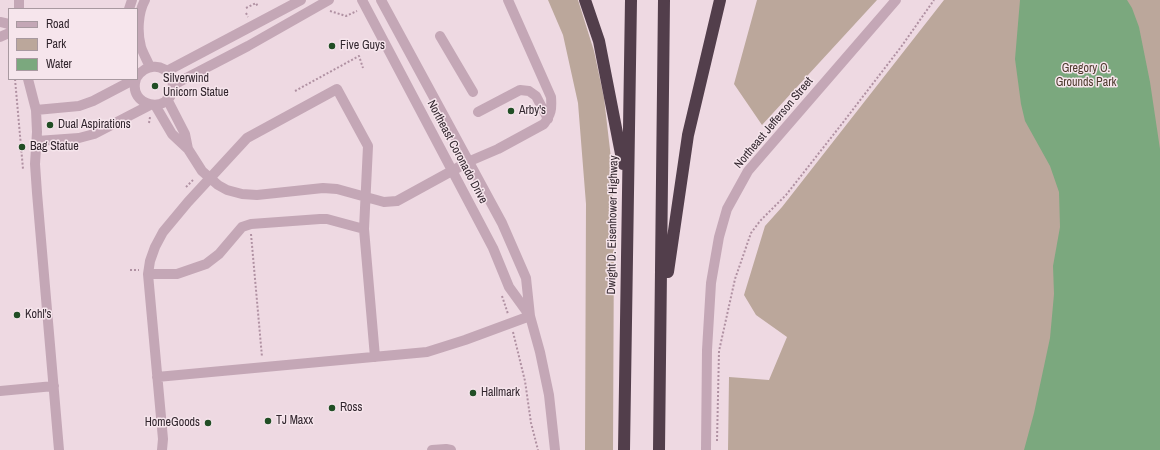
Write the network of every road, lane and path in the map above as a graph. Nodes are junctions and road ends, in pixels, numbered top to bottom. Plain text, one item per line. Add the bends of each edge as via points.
1 (145, 0) edge
2 (301, 0) edge
3 (362, 0) edge
4 (381, 0) edge
5 (508, 0) edge
6 (585, 0) edge
7 (631, 0) edge
8 (664, 0) edge
9 (720, 0) edge
10 (896, 0) edge
11 (934, 0) edge
12 (328, 5) edge
13 (258, 7) dead end
14 (246, 8) dead end
15 (356, 11) dead end
16 (440, 36) dead end
17 (150, 67) junction
18 (363, 68) dead end
19 (167, 71) junction
20 (138, 74) edge
21 (15, 80) edge
22 (28, 80) edge
23 (128, 80) edge
24 (136, 80) edge
25 (173, 85) junction
26 (294, 91) dead end
27 (473, 92) dead end
28 (167, 99) junction
29 (153, 105) junction
30 (36, 110) junction
31 (478, 112) dead end
32 (151, 116) dead end
33 (548, 119) junction
34 (149, 123) dead end
35 (37, 141) junction
36 (188, 149) junction
37 (470, 161) junction
38 (23, 169) dead end
39 (453, 171) junction
40 (195, 178) dead end
41 (210, 179) junction
42 (186, 188) dead end
43 (628, 189) junction
44 (366, 197) junction
45 (364, 229) junction
46 (250, 230) dead end
47 (148, 274) junction
48 (661, 315) junction
49 (530, 316) junction
50 (513, 332) dead end
51 (375, 357) junction
52 (262, 367) junction
53 (157, 377) junction
54 (54, 386) junction
55 (0, 391) edge
56 (717, 443) dead end
57 (59, 450) edge
58 (162, 450) edge
59 (432, 450) edge
60 (451, 450) edge
61 (538, 450) edge
62 (555, 450) edge
63 (624, 450) edge
64 (660, 450) edge
65 (706, 450) edge

1 - 17 street via 138,32 141,47
2 - 19 street
3 - 39 street, Northeast Coronado Drive
4 - 37 street, Northeast Coronado Drive
5 - 33 street via 551,98 552,110
6 - 43 highway via 599,41
7 - 43 highway, Dwight D. Eisenhower Highway
8 - 48 highway
9 - 48 highway via 688,135
10 - 65 street, Northeast Jefferson Street via 748,171 727,209 711,283
11 - 56 path via 841,125 786,195 751,233 735,279 719,352
12 - 15 path via 346,16
12 - 25 street
13 - 14 path via 256,3
16 - 27 street
17 - 19 street via 156,66
17 - 20 street
18 - 26 path via 360,56
19 - 25 street
21 - 38 path
22 - 30 street
23 - 30 street via 79,106
24 - 29 street via 136,93 143,102
25 - 28 street
28 - 29 street
28 - 36 street via 185,134
29 - 35 street via 94,134 80,138
29 - 36 street via 172,134
30 - 35 street
31 - 33 street via 520,90 529,91 536,96
32 - 34 path
33 - 37 street via 544,124 498,149
35 - 54 street via 36,179
36 - 41 street
37 - 39 street
37 - 49 street, Northeast Coronado Drive via 502,223 526,278
39 - 44 street via 397,201 384,202
39 - 49 street, Northeast Coronado Drive via 493,248 509,287
40 - 42 path
41 - 44 street via 227,190 242,194 323,188
41 - 44 street via 247,138 337,89 368,146
41 - 47 street via 163,232 155,246
43 - 63 highway, Dwight D. Eisenhower Highway
44 - 45 street
45 - 47 street via 328,219 251,224 242,227 219,254 206,264 177,274
45 - 51 street
46 - 52 path
47 - 53 street
48 - 64 highway
49 - 51 street via 435,351
49 - 62 street, Northeast Coronado Drive via 549,395
50 - 61 path via 526,381 531,423
51 - 52 street
52 - 53 street
53 - 58 street
54 - 55 street
54 - 57 street
59 - 60 street

